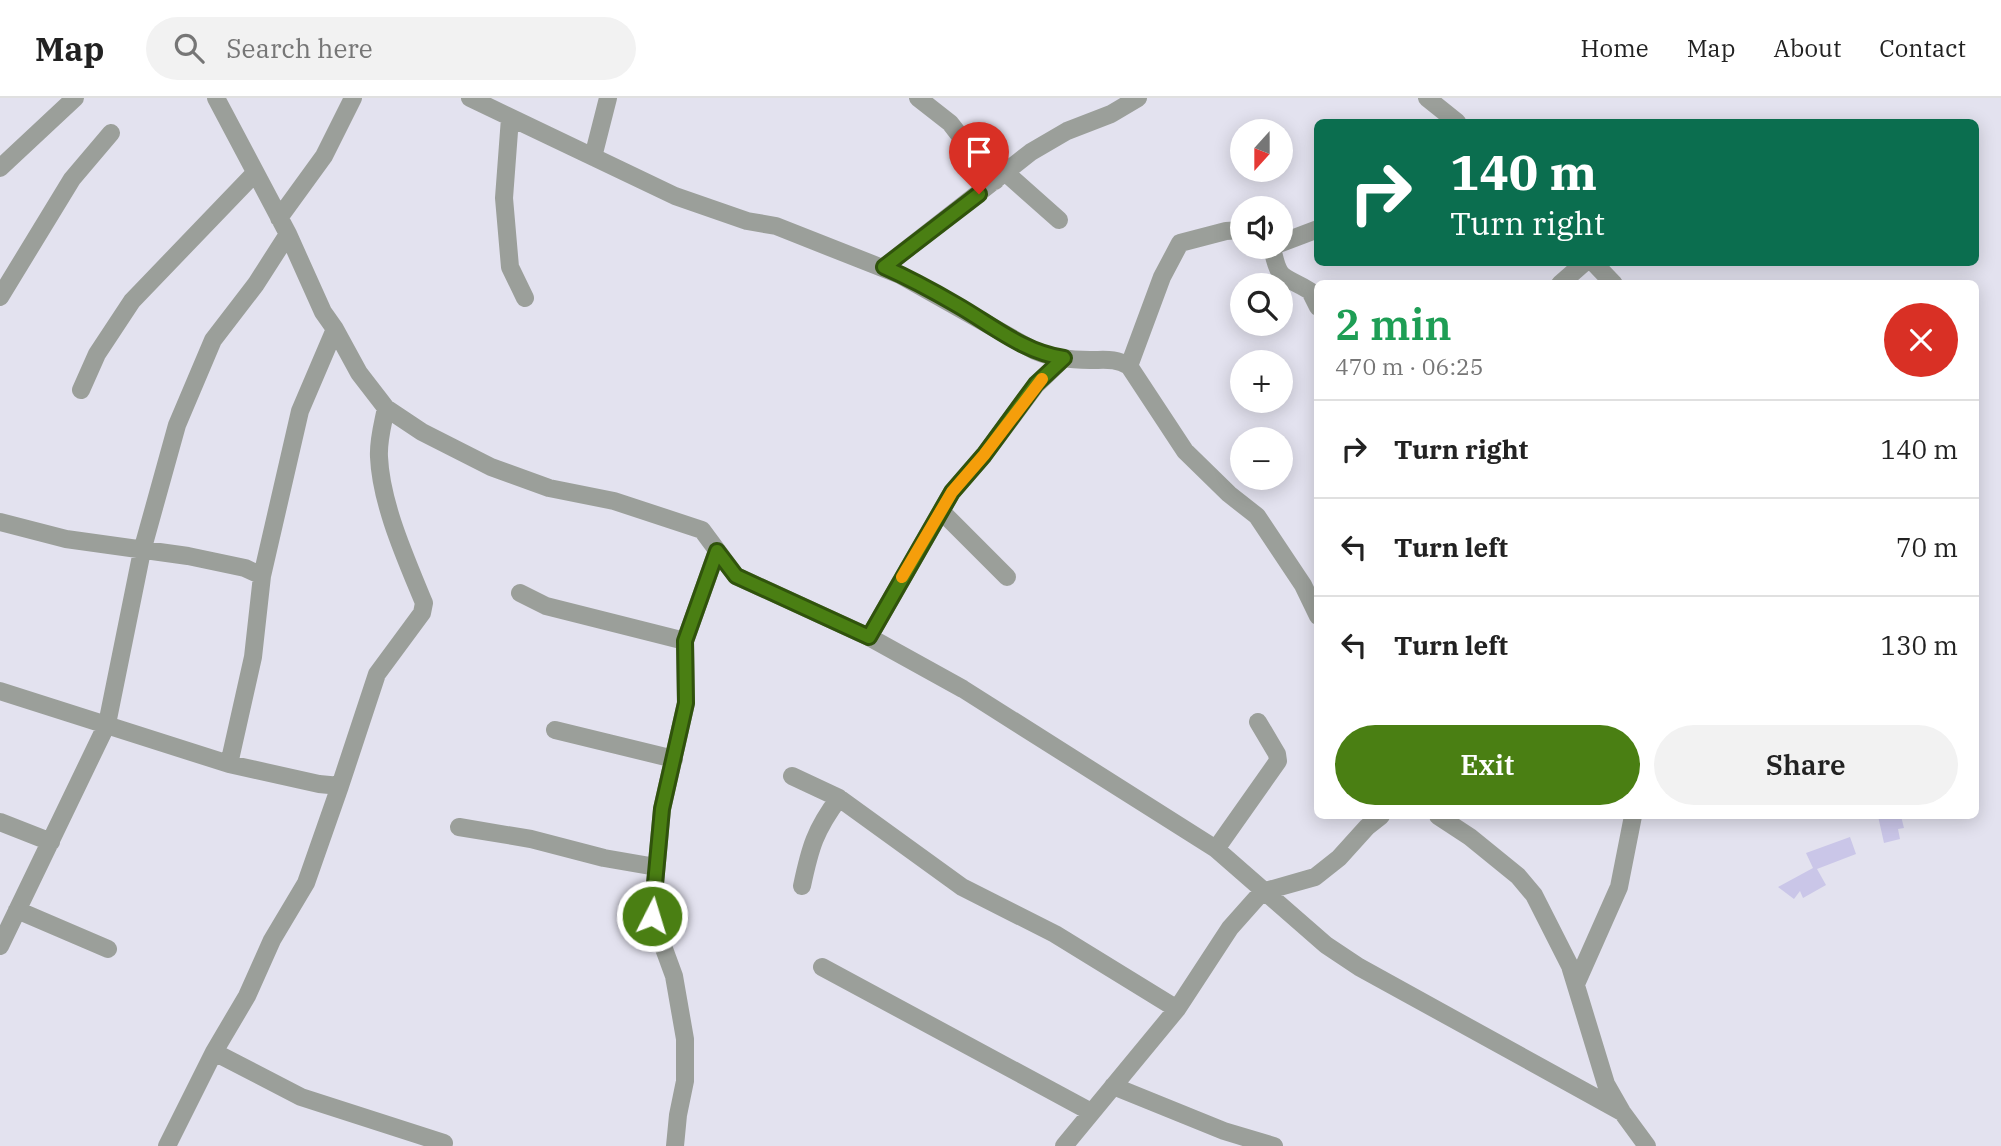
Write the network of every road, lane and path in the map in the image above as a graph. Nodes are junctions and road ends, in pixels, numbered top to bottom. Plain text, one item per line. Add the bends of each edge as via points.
1 (75, 98) edge
2 (216, 98) edge
3 (353, 98) edge
4 (470, 98) edge
5 (608, 98) edge
6 (918, 98) edge
7 (1138, 98) edge
8 (1427, 98) edge
9 (510, 118) junction
10 (1453, 119) edge
11 (111, 133) dead end
12 (593, 158) junction
13 (0, 168) edge
14 (255, 173) junction
15 (1001, 177) junction
16 (279, 218) junction
17 (1059, 220) dead end
18 (1230, 231) edge
19 (1314, 231) edge
20 (288, 234) junction
21 (1293, 238) edge
22 (1275, 259) edge
23 (1580, 266) edge
24 (1596, 266) edge
25 (884, 267) junction
26 (1565, 280) edge
27 (1610, 280) edge
28 (0, 297) edge
29 (525, 298) dead end
30 (1314, 299) edge
31 (335, 329) junction
32 (1064, 358) junction
33 (1129, 366) junction
34 (81, 390) dead end
35 (386, 408) junction
36 (941, 511) junction
37 (0, 522) edge
38 (142, 551) junction
39 (717, 551) junction
40 (262, 576) junction
41 (1007, 577) dead end
42 (520, 593) dead end
43 (1314, 605) edge
44 (869, 637) junction
45 (685, 641) junction
46 (0, 691) edge
47 (1258, 722) dead end
48 (107, 724) junction
49 (555, 730) dead end
50 (674, 759) junction
51 (229, 764) junction
52 (792, 776) dead end
53 (340, 786) junction
54 (839, 798) junction
55 (1377, 819) edge
56 (1443, 819) edge
57 (1632, 819) edge
58 (0, 822) edge
59 (460, 827) dead end
60 (51, 842) junction
61 (1216, 849) junction
62 (656, 867) junction
63 (802, 886) dead end
64 (1262, 892) junction
65 (10, 915) edge
66 (0, 946) edge
67 (108, 949) dead end
68 (822, 967) dead end
69 (1576, 984) junction
70 (1177, 1009) junction
71 (214, 1052) junction
72 (1113, 1086) junction
73 (1091, 1112) junction
74 (1622, 1112) junction
75 (444, 1143) dead end
76 (167, 1146) edge
77 (675, 1146) edge
78 (1064, 1146) edge
79 (1274, 1146) edge
80 (1647, 1146) edge

1 - 13 street
2 - 14 street
3 - 16 street via 324,156
4 - 9 street
5 - 12 street
6 - 15 street via 950,123
7 - 15 street via 1067,131
8 - 10 street
9 - 12 street
9 - 29 street via 504,198 510,267
11 - 28 street via 72,179
12 - 25 street via 675,195 747,221 776,226
14 - 16 street
14 - 34 street via 132,301 97,354
15 - 17 street
15 - 25 street
16 - 20 street
18 - 33 street via 1181,243 1162,277
19 - 21 street
20 - 31 street
20 - 38 street via 213,340 177,425
22 - 30 street via 1286,281 1310,291
23 - 26 street
24 - 27 street
25 - 32 street via 1017,342 1047,356
31 - 35 street via 359,373
31 - 40 street via 300,411
32 - 33 street via 1115,359
32 - 36 street via 1036,384
33 - 43 street via 1185,451 1257,516
35 - 39 street via 491,467 702,530
35 - 53 street via 379,458 390,518 424,603 422,613 377,674
36 - 41 street
36 - 44 street
37 - 38 street
38 - 40 street via 188,556
38 - 48 street
39 - 44 street via 736,576
39 - 45 street
40 - 51 street via 253,657
42 - 45 street via 546,606
44 - 61 street via 963,689
45 - 50 street via 686,703
46 - 48 street
47 - 61 street via 1278,761
48 - 51 street
48 - 60 street
49 - 50 street
50 - 62 street via 662,809
51 - 53 street
52 - 54 street
53 - 71 street via 306,883
54 - 63 street via 820,824
54 - 70 street via 962,887 1055,934
55 - 64 street via 1315,877
56 - 69 street via 1518,876 1534,895
57 - 69 street via 1619,887
58 - 60 street
59 - 62 street
60 - 65 street
61 - 64 street
62 - 77 street via 652,916 674,976 685,1039 685,1081
64 - 70 street via 1230,928
64 - 74 street via 1359,967
65 - 66 street
65 - 67 street
68 - 73 street
69 - 74 street via 1606,1084
70 - 72 street
71 - 75 street via 301,1097
71 - 76 street
72 - 73 street
72 - 79 street
73 - 78 street
74 - 80 street

